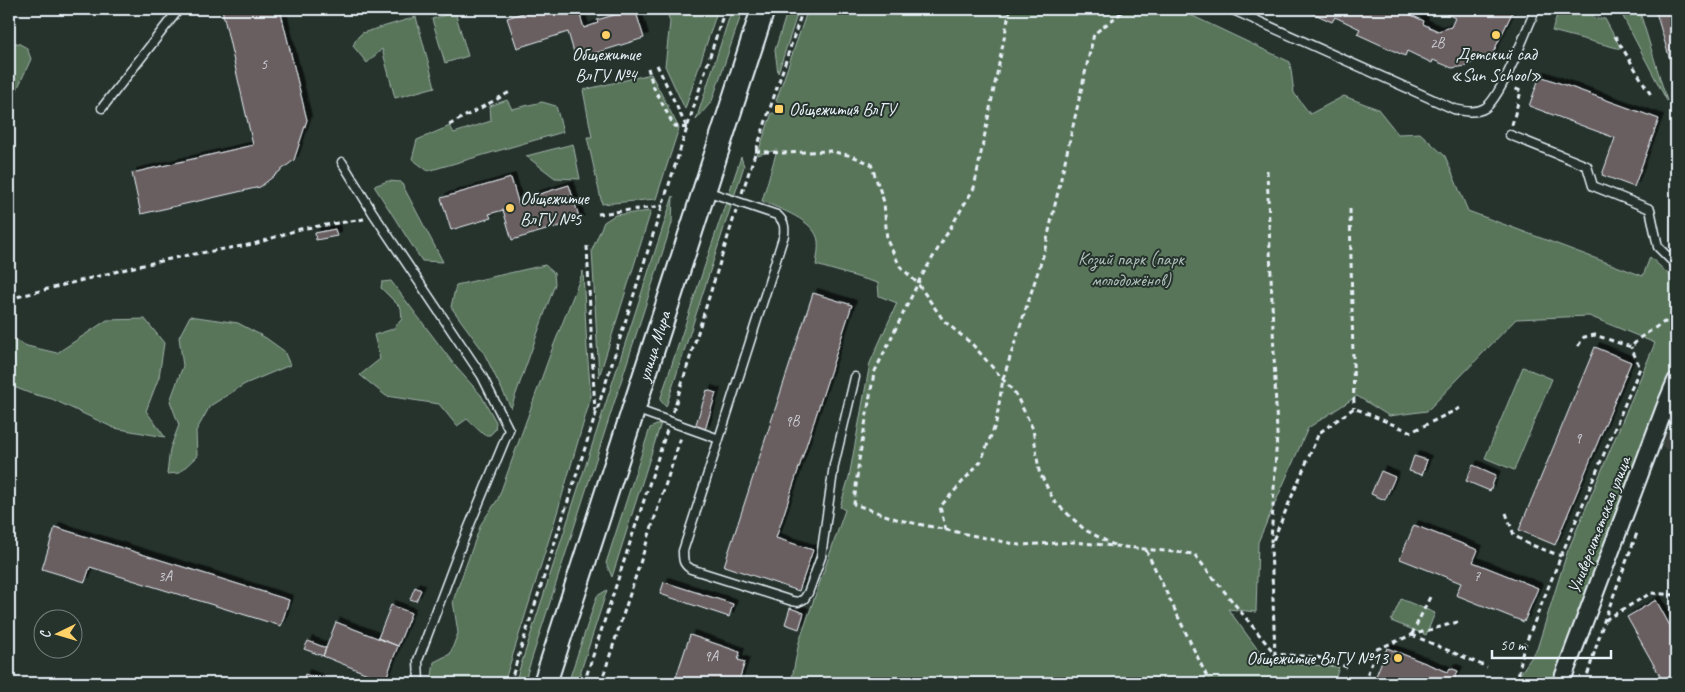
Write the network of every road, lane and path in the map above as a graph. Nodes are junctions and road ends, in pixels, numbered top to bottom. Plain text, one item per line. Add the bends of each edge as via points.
1 (11, 9) edge
2 (179, 9) edge
3 (725, 9) edge
4 (763, 9) edge
5 (803, 9) edge
6 (1010, 9) edge
7 (1126, 9) edge
8 (1231, 9) edge
9 (1535, 9) edge
10 (9, 12) edge
11 (1615, 36) dead end
12 (657, 66) dead end
13 (648, 68) dead end
14 (1521, 91) dead end
15 (510, 92) dead end
16 (1651, 95) dead end
17 (102, 108) dead end
18 (1513, 123) dead end
19 (449, 125) dead end
20 (687, 128) junction
21 (1510, 135) dead end
22 (342, 162) dead end
23 (1267, 170) dead end
24 (704, 190) junction
25 (663, 206) junction
26 (1350, 209) dead end
27 (598, 214) dead end
28 (375, 216) junction
29 (586, 246) dead end
30 (1676, 265) edge
31 (918, 284) junction
32 (9, 299) edge
33 (1676, 324) edge
34 (1578, 346) dead end
35 (1632, 347) junction
36 (855, 377) dead end
37 (1003, 379) junction
38 (1676, 382) edge
39 (1354, 408) junction
40 (1460, 408) dead end
41 (633, 409) junction
42 (595, 416) junction
43 (685, 426) junction
44 (719, 439) junction
45 (1506, 513) dead end
46 (946, 530) junction
47 (1637, 532) dead end
48 (1271, 545) junction
49 (1116, 546) junction
50 (1146, 550) junction
51 (1561, 556) junction
52 (1431, 595) dead end
53 (1676, 595) edge
54 (1460, 621) dead end
55 (1604, 621) junction
56 (1412, 635) junction
57 (1275, 654) junction
58 (1347, 667) dead end
59 (1487, 667) dead end
60 (419, 683) edge
61 (510, 683) edge
62 (545, 683) edge
63 (600, 683) edge
64 (1210, 683) edge
65 (1364, 683) edge
66 (1517, 683) edge
67 (1561, 683) edge
68 (1585, 683) edge

1 - 10 path
2 - 17 lane
3 - 20 path
4 - 24 main road, улица Мира
5 - 31 path via 755,152 830,151 870,164 884,202 887,240 900,266
6 - 31 path via 974,188
7 - 37 path via 1094,34 1044,253
8 - 9 lane via 1454,109 1471,112 1484,108 1496,95
11 - 16 path
12 - 20 path
13 - 20 path via 653,86 674,126
14 - 18 path
15 - 19 path
20 - 25 path
21 - 30 lane via 1587,166 1593,186 1650,209 1658,247
22 - 28 lane
23 - 48 path via 1277,434
24 - 41 main road, улица Мира
24 - 44 lane via 777,215 785,227
25 - 27 path
25 - 42 path
26 - 39 path
28 - 32 path via 300,229 254,244 183,256
28 - 60 lane via 482,376 509,430 418,660
29 - 42 path
31 - 37 path via 944,321 972,344
31 - 46 path via 874,373 854,504 899,520
33 - 35 path via 1664,322
34 - 35 path via 1584,337 1595,335
35 - 51 path via 1640,368
36 - 44 lane via 834,466 821,557 808,593 798,602 685,565 684,551
37 - 46 path via 996,423 981,461 940,507
37 - 49 path via 1015,393 1033,429 1038,471 1054,501 1086,530
38 - 67 street, Университетская улица
39 - 40 path via 1411,432
39 - 48 path via 1319,433
41 - 43 lane
41 - 62 main road, улица Мира
42 - 61 path
43 - 44 lane
43 - 63 path
45 - 51 path via 1514,535
46 - 49 path via 1019,546 1074,542
47 - 55 path
48 - 57 path
49 - 50 path
50 - 57 path via 1194,554
50 - 64 path
51 - 66 path via 1524,650
52 - 56 path
53 - 55 path via 1651,594
54 - 56 path
55 - 68 path
56 - 59 path
56 - 65 path via 1377,649
57 - 58 path via 1317,657

